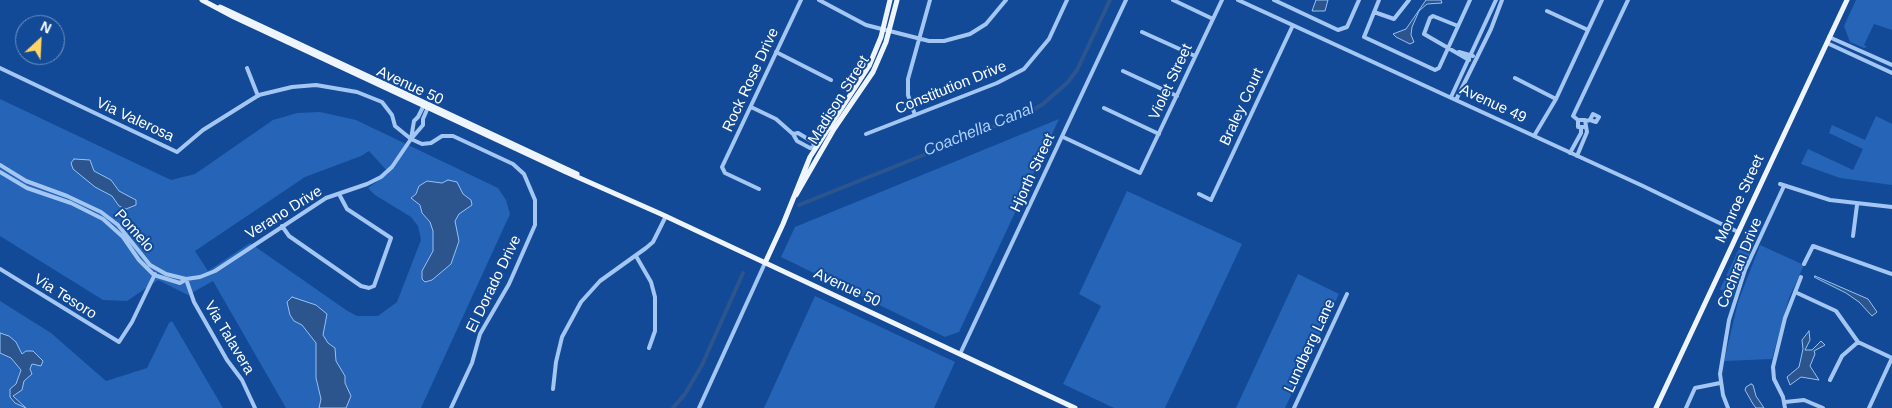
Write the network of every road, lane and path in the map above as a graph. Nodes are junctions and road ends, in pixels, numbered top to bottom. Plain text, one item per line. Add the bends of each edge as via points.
1 (204, 0) edge
2 (801, 0) edge
3 (819, 0) edge
4 (890, 0) edge
5 (897, 0) edge
6 (930, 0) edge
7 (1006, 0) edge
8 (1067, 0) edge
9 (1126, 0) edge
10 (1173, 0) edge
11 (1222, 0) edge
12 (1238, 0) edge
13 (1274, 0) edge
14 (1359, 0) edge
15 (1379, 0) edge
16 (1409, 0) edge
17 (1463, 0) edge
18 (1496, 0) edge
19 (1502, 0) edge
20 (1602, 0) edge
21 (1628, 0) edge
22 (1847, 0) edge
23 (1469, 1) edge
24 (1283, 2) edge
25 (1546, 11) dead end
26 (1374, 12) junction
27 (1213, 19) junction
28 (1293, 24) junction
29 (1458, 26) junction
30 (1588, 30) junction
31 (886, 31) junction
32 (1142, 32) dead end
33 (1829, 37) junction
34 (920, 39) junction
35 (1826, 43) junction
36 (1448, 47) junction
37 (776, 52) junction
38 (1459, 52) junction
39 (1196, 56) junction
40 (1474, 56) junction
41 (1471, 61) junction
42 (1892, 65) edge
43 (0, 68) edge
44 (247, 68) dead end
45 (1123, 70) dead end
46 (1892, 73) edge
47 (1514, 78) dead end
48 (831, 80) dead end
49 (258, 96) junction
50 (1177, 96) junction
51 (1451, 97) junction
52 (1556, 99) junction
53 (1456, 100) junction
54 (427, 105) junction
55 (751, 107) junction
56 (1104, 108) dead end
57 (915, 115) junction
58 (1578, 120) junction
59 (1583, 128) junction
60 (793, 134) junction
61 (866, 134) dead end
62 (1159, 134) junction
63 (1534, 136) junction
64 (1063, 137) junction
65 (806, 138) junction
66 (410, 139) junction
67 (803, 144) junction
68 (815, 147) junction
69 (1570, 153) junction
70 (1577, 156) junction
71 (0, 165) edge
72 (0, 172) edge
73 (759, 190) dead end
74 (339, 194) junction
75 (1199, 194) dead end
76 (1857, 205) junction
77 (1892, 207) edge
78 (788, 208) junction
79 (666, 216) junction
80 (282, 226) junction
81 (1738, 232) junction
82 (1853, 236) dead end
83 (636, 256) junction
84 (764, 263) junction
85 (1804, 264) dead end
86 (0, 269) edge
87 (157, 270) junction
88 (1892, 274) edge
89 (154, 275) junction
90 (1801, 277) dead end
91 (186, 279) junction
92 (1795, 292) junction
93 (1347, 294) dead end
94 (1858, 342) junction
95 (649, 348) dead end
96 (960, 354) junction
97 (1892, 358) edge
98 (1830, 380) dead end
99 (1720, 383) junction
100 (553, 390) dead end
101 (1785, 402) junction
102 (255, 408) edge
103 (451, 408) edge
104 (699, 408) edge
105 (1075, 408) edge
106 (1294, 408) edge
107 (1656, 408) edge
108 (1686, 408) edge
109 (1728, 408) edge
110 (1785, 408) edge
111 (1823, 408) edge
112 (1869, 408) edge

1 - 54 main road, Avenue 50 via 234,18
2 - 37 street, Rock Rose Drive
3 - 31 street via 866,25
4 - 31 main road, Madison Street
5 - 31 main road, Madison Street
6 - 34 street
7 - 34 street via 986,24 970,34 944,41
8 - 57 street, Constitution Drive via 1048,39 1024,69
9 - 64 street, Hjorth Street
10 - 27 street
11 - 27 street, Violet Street
12 - 28 street, Avenue 49
13 - 24 street
14 - 24 street via 1344,30 1338,30
15 - 26 street
16 - 26 street via 1394,19
17 - 23 street
18 - 40 street
19 - 40 street via 1496,19
20 - 30 street
21 - 58 street via 1572,116
22 - 33 main road, Monroe Street
23 - 29 street
25 - 30 street
26 - 36 street via 1364,37 1434,70 1439,68
27 - 39 street, Violet Street
28 - 51 street, Avenue 49
28 - 75 street, Braley Court via 1211,200
29 - 36 street
29 - 36 street via 1435,16 1430,18 1426,36
30 - 52 street
31 - 34 street
31 - 68 main road, Madison Street via 866,73
31 - 78 main road, Madison Street via 869,80 834,129
32 - 39 street
33 - 35 main road, Monroe Street
33 - 42 street
34 - 57 street via 908,79 908,95
35 - 46 street
35 - 81 main road, Monroe Street
36 - 38 street
37 - 48 street
37 - 55 street, Rock Rose Drive
38 - 40 street
38 - 41 street
39 - 50 street, Violet Street
40 - 41 street
41 - 51 street
41 - 53 street
43 - 49 street, Via Valerosa via 177,152 203,130
44 - 49 street
45 - 50 street
47 - 52 street
49 - 66 street, Via Valerosa via 292,87 316,85 357,92 382,102 392,115 394,126
50 - 62 street, Violet Street
51 - 53 street, Avenue 49
52 - 63 street
53 - 63 street, Avenue 49
54 - 66 street, Verano Drive via 414,121
54 - 66 street, Verano Drive via 423,125
54 - 79 main road, Avenue 50
55 - 60 street via 776,119
55 - 73 street, Rock Rose Drive via 722,170
56 - 62 street
57 - 61 street, Constitution Drive
58 - 59 street via 1576,125
58 - 59 street via 1588,120
59 - 69 street
59 - 70 street via 1587,132
60 - 65 street
60 - 67 street
62 - 64 street, Violet Street via 1140,173
63 - 69 street, Avenue 49
64 - 96 street, Hjorth Street
65 - 67 street
65 - 68 street via 814,142
66 - 74 street, Verano Drive via 392,167 381,177
66 - 103 street, El Dorado Drive via 422,144 442,136 454,136 513,164 524,174 537,213 535,225 509,284 480,334 472,363
67 - 68 street
68 - 78 main road, Madison Street
69 - 70 street, Avenue 49
70 - 81 street, Avenue 49
71 - 87 street, Pomelo via 26,181 67,196 111,218
72 - 89 street, Pomelo via 27,188 72,203 103,219 123,237
74 - 80 street, Verano Drive via 326,198
74 - 80 street via 347,209 392,238 374,286 366,289 361,286 288,236
76 - 77 street
76 - 82 street
76 - 99 street, Cochran Drive via 1821,198 1782,185 1735,297 1722,348
78 - 84 main road, Madison Street
79 - 83 street via 653,242
79 - 84 main road, Avenue 50
80 - 91 street, Verano Drive via 215,271 200,278
81 - 107 main road, Monroe Street
83 - 95 street via 651,282 655,297 655,331
83 - 100 street via 600,280 576,310 559,349
84 - 96 main road, Avenue 50
84 - 104 street, Madison Street
85 - 88 street via 1813,246
86 - 89 street, Via Tesoro via 119,342
87 - 89 street
87 - 91 street, Pomelo
89 - 91 street, Pomelo via 180,283
90 - 92 street
91 - 102 street, Via Talavera via 194,302 242,380
92 - 94 street via 1836,311
92 - 101 street via 1773,367 1774,380
93 - 106 street, Lundberg Lane
94 - 97 street
94 - 98 street via 1842,356
96 - 105 main road, Avenue 50
97 - 112 street
99 - 108 street via 1695,388
99 - 109 street, Cochran Drive
101 - 110 street
101 - 111 street via 1804,400

